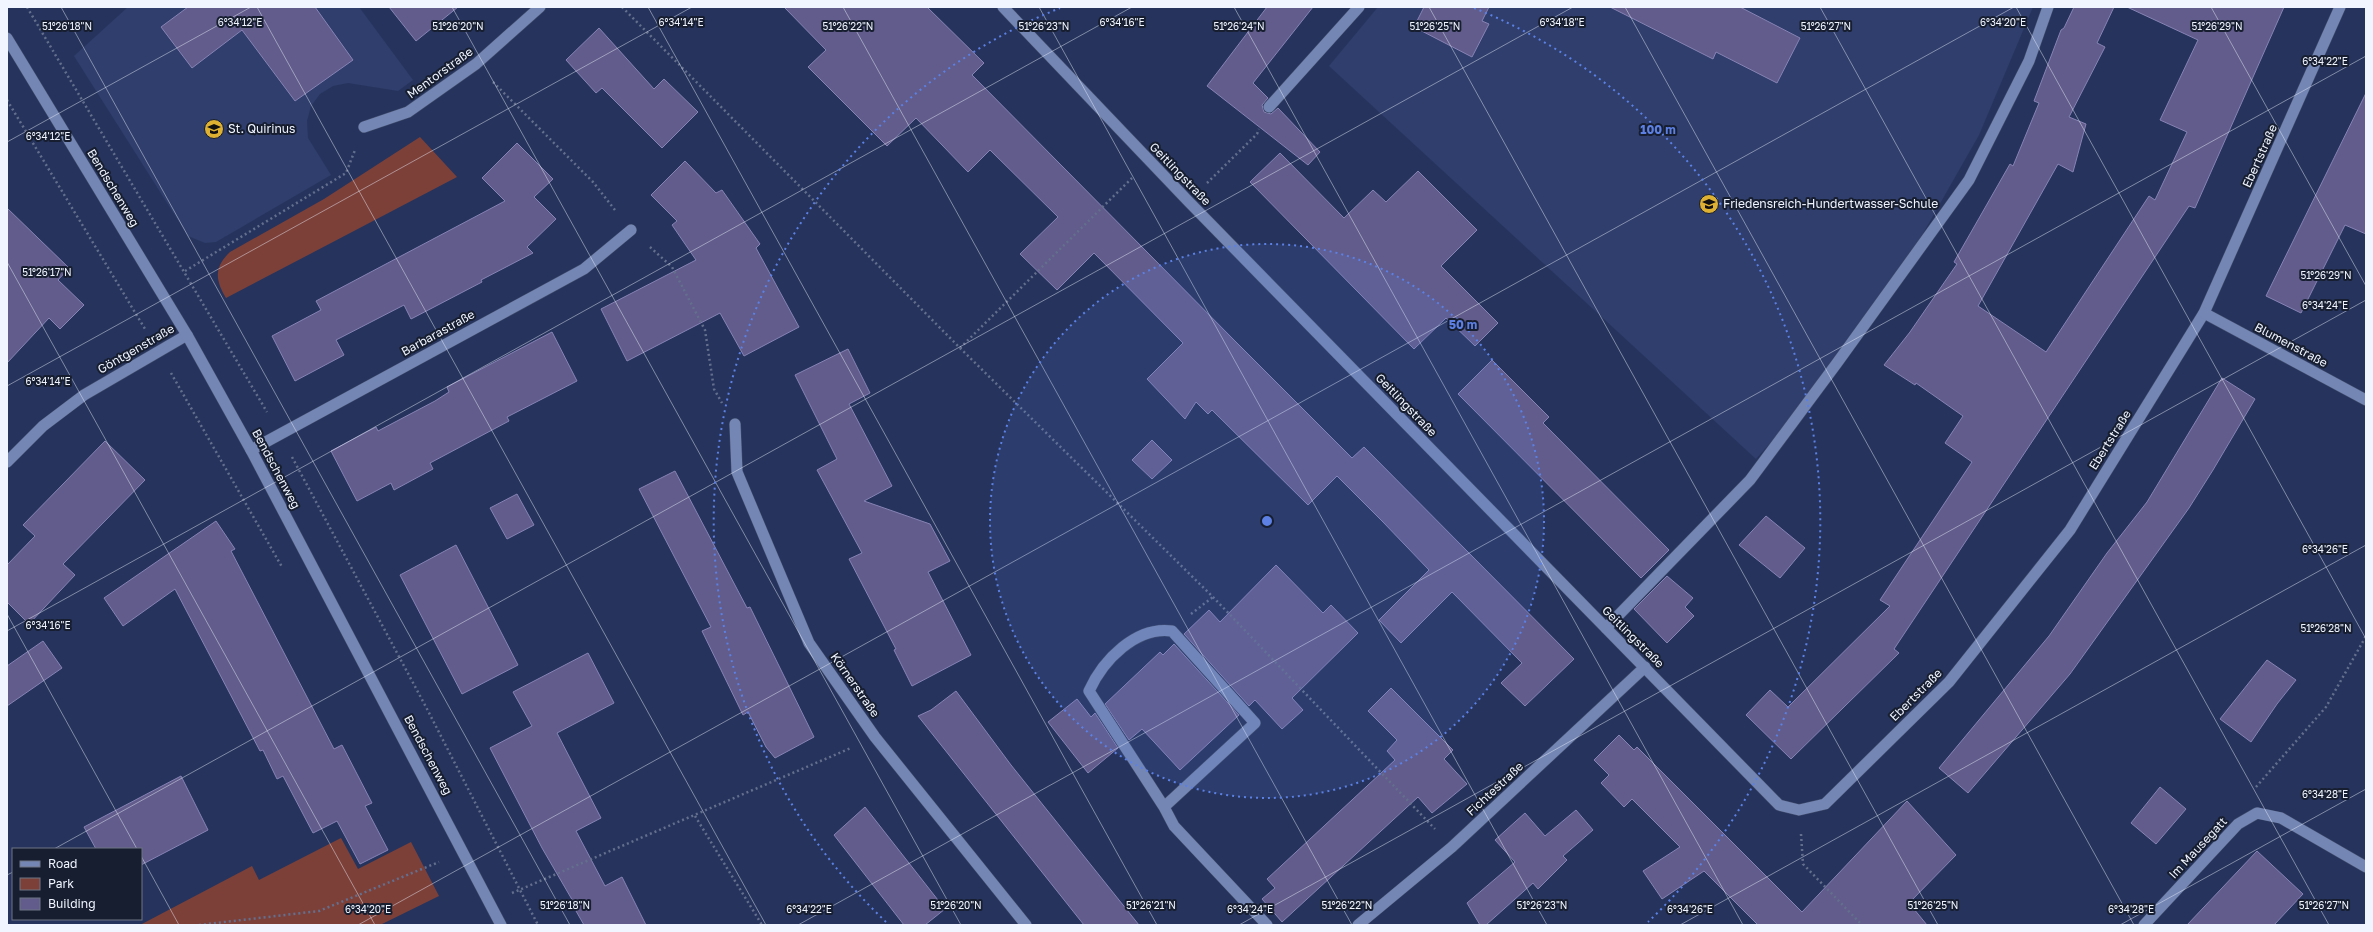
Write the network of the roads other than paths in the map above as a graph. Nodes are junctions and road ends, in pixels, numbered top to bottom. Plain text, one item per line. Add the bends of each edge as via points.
1 (540, 7) edge
2 (1003, 7) edge
3 (1359, 7) edge
4 (2048, 7) edge
5 (2340, 7) edge
6 (7, 38) edge
7 (1269, 107) road end
8 (364, 127) road end
9 (632, 230) road end
10 (2204, 313) junction
11 (187, 335) junction
12 (2366, 400) edge
13 (735, 424) road end
14 (251, 450) junction
15 (7, 462) edge
16 (1606, 628) junction
17 (1645, 667) junction
18 (1164, 807) junction
19 (1799, 810) joint
20 (2366, 867) edge
21 (502, 925) edge
22 (1026, 925) edge
23 (1267, 925) edge
24 (1358, 925) edge
25 (2144, 925) edge

1 - 8 street, Mentorstraße via 476,64 408,112
2 - 16 street, Geitlingstraße via 1189,202
3 - 7 street
4 - 16 street via 2029,61 1969,180 1750,480
5 - 10 street, Ebertstraße
6 - 11 street, Bendschenweg
9 - 14 street, Barbarastraße via 584,269
10 - 12 street, Blumenstraße
10 - 19 street, Ebertstraße via 2070,530 1949,682 1825,804
11 - 14 street, Bendschenweg
11 - 15 street, Göntgenstraße via 84,395 43,426
13 - 22 street, Körnerstraße via 737,472 808,643 875,737
14 - 21 street, Bendschenweg
16 - 17 street, Geitlingstraße
17 - 19 street, Geitlingstraße via 1779,805
17 - 24 street, Fichtestraße via 1452,847
18 - 18 street via 1255,723 1172,631 1158,629 1130,641 1098,672 1090,691
18 - 23 street via 1174,826
20 - 25 street, Im Mausegatt via 2282,818 2257,813 2238,824

